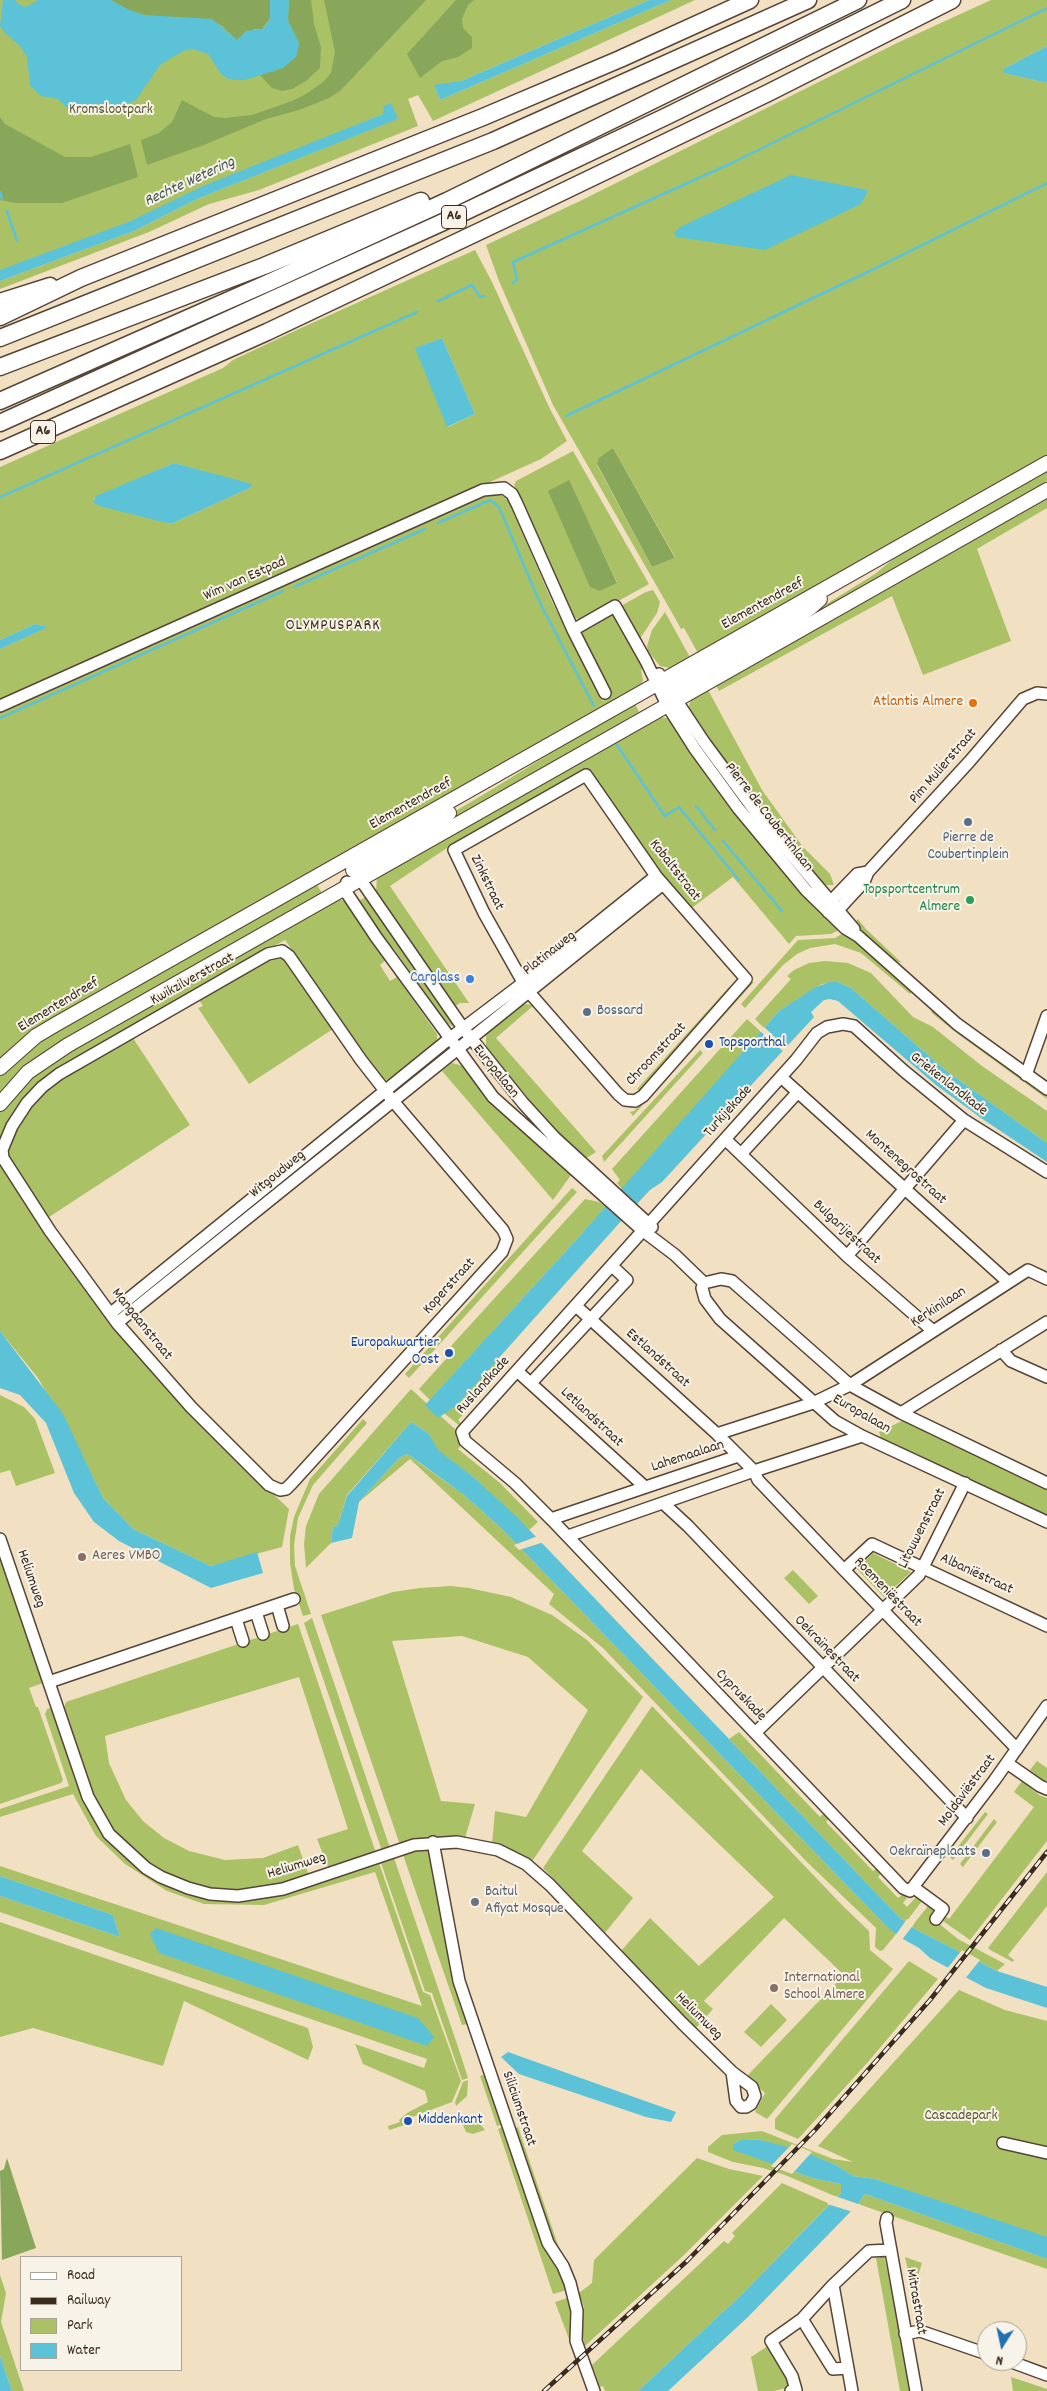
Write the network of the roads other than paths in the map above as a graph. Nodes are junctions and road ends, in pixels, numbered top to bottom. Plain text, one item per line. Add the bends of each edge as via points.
1 (750, 0) edge
2 (808, 0) edge
3 (858, 0) edge
4 (902, 0) edge
5 (952, 0) edge
6 (543, 153) junction
7 (81, 278) junction
8 (0, 302) edge
9 (0, 317) edge
10 (0, 338) edge
11 (0, 367) edge
12 (0, 401) edge
13 (0, 423) edge
14 (0, 451) edge
15 (1047, 463) edge
16 (1047, 490) edge
17 (572, 630) junction
18 (712, 666) junction
19 (699, 674) junction
20 (660, 682) junction
21 (605, 693) dead end
22 (1047, 694) edge
23 (672, 700) junction
24 (0, 706) edge
25 (512, 768) junction
26 (586, 775) joint
27 (339, 864) junction
28 (358, 874) junction
29 (659, 880) junction
30 (344, 889) junction
31 (833, 907) junction
32 (746, 980) joint
33 (525, 987) junction
34 (1047, 1016) edge
35 (834, 1025) joint
36 (463, 1028) junction
37 (471, 1038) junction
38 (449, 1039) junction
39 (458, 1051) junction
40 (0, 1068) edge
41 (1026, 1076) junction
42 (781, 1077) junction
43 (1047, 1089) edge
44 (798, 1092) junction
45 (390, 1096) junction
46 (0, 1104) edge
47 (964, 1120) junction
48 (725, 1139) junction
49 (741, 1154) junction
50 (3, 1158) joint
51 (1047, 1172) edge
52 (905, 1188) junction
53 (609, 1193) junction
54 (645, 1227) junction
55 (847, 1256) junction
56 (612, 1266) junction
57 (1047, 1278) edge
58 (1008, 1282) junction
59 (704, 1283) junction
60 (576, 1306) junction
61 (111, 1313) junction
62 (590, 1319) junction
63 (1047, 1322) edge
64 (117, 1323) junction
65 (932, 1330) junction
66 (1001, 1350) junction
67 (517, 1371) junction
68 (1047, 1377) edge
69 (532, 1383) junction
70 (850, 1385) junction
71 (813, 1403) junction
72 (901, 1413) junction
73 (718, 1434) junction
74 (862, 1436) junction
75 (738, 1456) junction
76 (754, 1471) junction
77 (965, 1483) junction
78 (1047, 1483) edge
79 (645, 1488) junction
80 (280, 1490) joint
81 (663, 1503) junction
82 (552, 1519) junction
83 (1047, 1522) edge
84 (568, 1536) junction
85 (0, 1539) edge
86 (923, 1567) junction
87 (844, 1570) junction
88 (294, 1599) dead end
89 (276, 1605) junction
90 (882, 1610) junction
91 (256, 1612) junction
92 (236, 1619) junction
93 (283, 1626) dead end
94 (1047, 1626) edge
95 (264, 1634) dead end
96 (242, 1641) dead end
97 (822, 1669) junction
98 (49, 1682) junction
99 (1047, 1706) edge
100 (755, 1733) junction
101 (1017, 1749) junction
102 (1007, 1763) junction
103 (1047, 1789) edge
104 (967, 1818) junction
105 (432, 1842) junction
106 (911, 1889) junction
107 (936, 1919) dead end
108 (732, 2072) dead end
109 (1003, 2143) dead end
110 (1047, 2154) edge
111 (887, 2218) dead end
112 (891, 2250) junction
113 (833, 2285) junction
114 (802, 2319) junction
115 (905, 2334) junction
116 (977, 2351) edge
117 (848, 2368) junction
118 (1027, 2368) edge
119 (1047, 2375) edge
120 (594, 2391) edge
121 (791, 2391) edge
122 (852, 2391) edge
123 (916, 2391) edge

1 - 7 highway via 483,117
2 - 10 highway via 492,140
3 - 6 highway, A6
4 - 13 highway, A6 via 441,223
5 - 14 highway, A6 via 536,205 267,332
6 - 11 highway, A6 via 264,266
6 - 12 highway, A6 via 279,278
7 - 8 highway
7 - 9 highway
15 - 18 main road, Elementendreef via 843,579 810,608
16 - 18 main road, Elementendreef
17 - 20 street, Pierre de Coubertinlaan via 615,606 646,661 654,664
17 - 21 street
17 - 24 street, Wim van Estpad via 512,494 504,488 483,490
18 - 19 main road, Elementendreef
18 - 19 main road, Elementendreef
19 - 20 main road, Elementendreef
19 - 23 main road, Elementendreef
20 - 23 street, Pierre de Coubertinlaan
20 - 25 main road, Elementendreef
22 - 31 street, Pim Mulierstraat via 1037,692 1023,699 868,872 864,882
23 - 28 main road, Elementendreef
23 - 31 street, Pierre de Coubertinlaan via 738,808 777,858
25 - 27 main road, Elementendreef
25 - 28 main road via 498,783
26 - 29 street, Kobaltstraat
26 - 33 street, Zinkstraat via 454,850
27 - 28 street
27 - 40 main road, Elementendreef via 43,1032
28 - 30 main road, Elementendreef
28 - 36 street, Europalaan
29 - 32 street, Kobaltstraat
29 - 33 street, Platinaweg
30 - 38 street, Europalaan
30 - 46 main road, Elementendreef via 45,1059 16,1083
31 - 41 street, Pierre de Coubertinlaan via 858,936 957,1024
32 - 33 street, Chroomstraat via 643,1096 630,1101 618,1094
33 - 36 street, Platinaweg
33 - 37 street, Platinaweg
34 - 41 street
35 - 42 street, Turkijekade via 817,1033
35 - 47 street, Griekenlandkade via 854,1026
36 - 37 street, Europalaan
36 - 38 street, Platinaweg
37 - 39 street, Platinaweg
37 - 53 street, Europalaan via 536,1118
38 - 39 street, Europalaan
38 - 45 street, Witgoudweg
39 - 45 street, Witgoudweg
39 - 53 street, Europalaan via 501,1106
41 - 43 street, Pierre de Coubertinlaan
42 - 44 street, Montenegrostraat
42 - 48 street, Turkijekade
44 - 49 street
44 - 52 street, Montenegrostraat
45 - 50 street, Kwikzilverstraat via 361,1060 290,956 282,951 260,959 59,1074 42,1087 22,1110 5,1140
45 - 61 street, Witgoudweg
45 - 64 street, Witgoudweg
45 - 80 street, Koperstraat via 504,1230 506,1244 292,1484
47 - 51 street, Griekenlandkade
47 - 52 street
48 - 49 street, Bulgarijestraat
48 - 54 street, Turkijekade
49 - 55 street, Bulgarijestraat
50 - 61 street, Mangaanstraat via 50,1231
52 - 55 street
52 - 58 street, Montenegrostraat
53 - 54 street, Europalaan
54 - 56 street, Ruslandkade
54 - 59 street, Europalaan via 667,1242 675,1255
55 - 65 street, Bulgarijestraat
56 - 60 street, Ruslandkade
56 - 62 street via 627,1280
57 - 58 street, Kerkinilaan via 1028,1270
58 - 65 street, Kerkinilaan
59 - 70 street, Europalaan via 721,1278 732,1281
59 - 71 street, Europalaan via 703,1292 710,1308
60 - 62 street, Estlandstraat
60 - 67 street, Ruslandkade
61 - 64 street, Mangaanstraat
62 - 69 street
62 - 73 street, Estlandstraat
63 - 66 street
64 - 80 street, Mangaanstraat via 191,1407 269,1485
65 - 70 street, Kerkinilaan
66 - 68 street via 1011,1361
66 - 72 street
67 - 69 street, Letlandstraat
67 - 82 street, Ruslandkade via 462,1432 463,1437
69 - 79 street, Letlandstraat
70 - 71 street, Kerkinilaan
70 - 72 street, Europalaan
71 - 73 street, Lahemaalaan
71 - 74 street, Europalaan via 835,1421
72 - 78 street, Europalaan
73 - 75 street, Lahemaalaan
74 - 76 street
74 - 77 street, Europalaan
75 - 76 street, Roemeniëstraat
75 - 79 street, Lahemaalaan
76 - 81 street
76 - 87 street, Roemeniëstraat via 758,1480
77 - 83 street, Europalaan
77 - 86 street, Litouwenstraat
79 - 82 street, Lahemaalaan
81 - 84 street
81 - 97 street, Oekraïnestraat
82 - 84 street, Cypruskade
84 - 100 street, Cypruskade
85 - 98 street, Heliumweg
86 - 87 street, Albaniëstraat via 872,1544
86 - 90 street, Litouwenstraat via 919,1575
86 - 94 street, Albaniëstraat
87 - 90 street, Roemeniëstraat
88 - 89 street
89 - 91 street
89 - 93 street
90 - 97 street, Litouwenstraat
90 - 101 street, Roemeniëstraat
91 - 92 street
91 - 95 street
92 - 96 street
92 - 98 street
97 - 100 street, Litouwenstraat
97 - 104 street, Oekraïnestraat
98 - 105 street, Heliumweg via 88,1797 98,1817 109,1834 132,1857 178,1885 224,1895 263,1893 396,1850
99 - 101 street, Moldaviëstraat
100 - 106 street, Cypruskade via 904,1888
101 - 102 street, Moldaviëstraat
102 - 103 street
102 - 104 street, Moldaviëstraat
104 - 106 street, Moldaviëstraat
105 - 108 street, Heliumweg via 486,1846 508,1855 538,1874
105 - 120 street, Siliciumstraat via 459,1980 550,2248 570,2283 577,2311 576,2341
106 - 107 street via 943,1909
109 - 110 street
111 - 112 street, Mitrastraat
112 - 113 street via 869,2251
112 - 115 street, Mitrastraat
113 - 114 street
113 - 117 street
114 - 117 street via 834,2370
114 - 121 street via 771,2342 792,2376 796,2390
115 - 116 street via 920,2331
115 - 123 street, Mitrastraat
117 - 122 street
118 - 119 street

